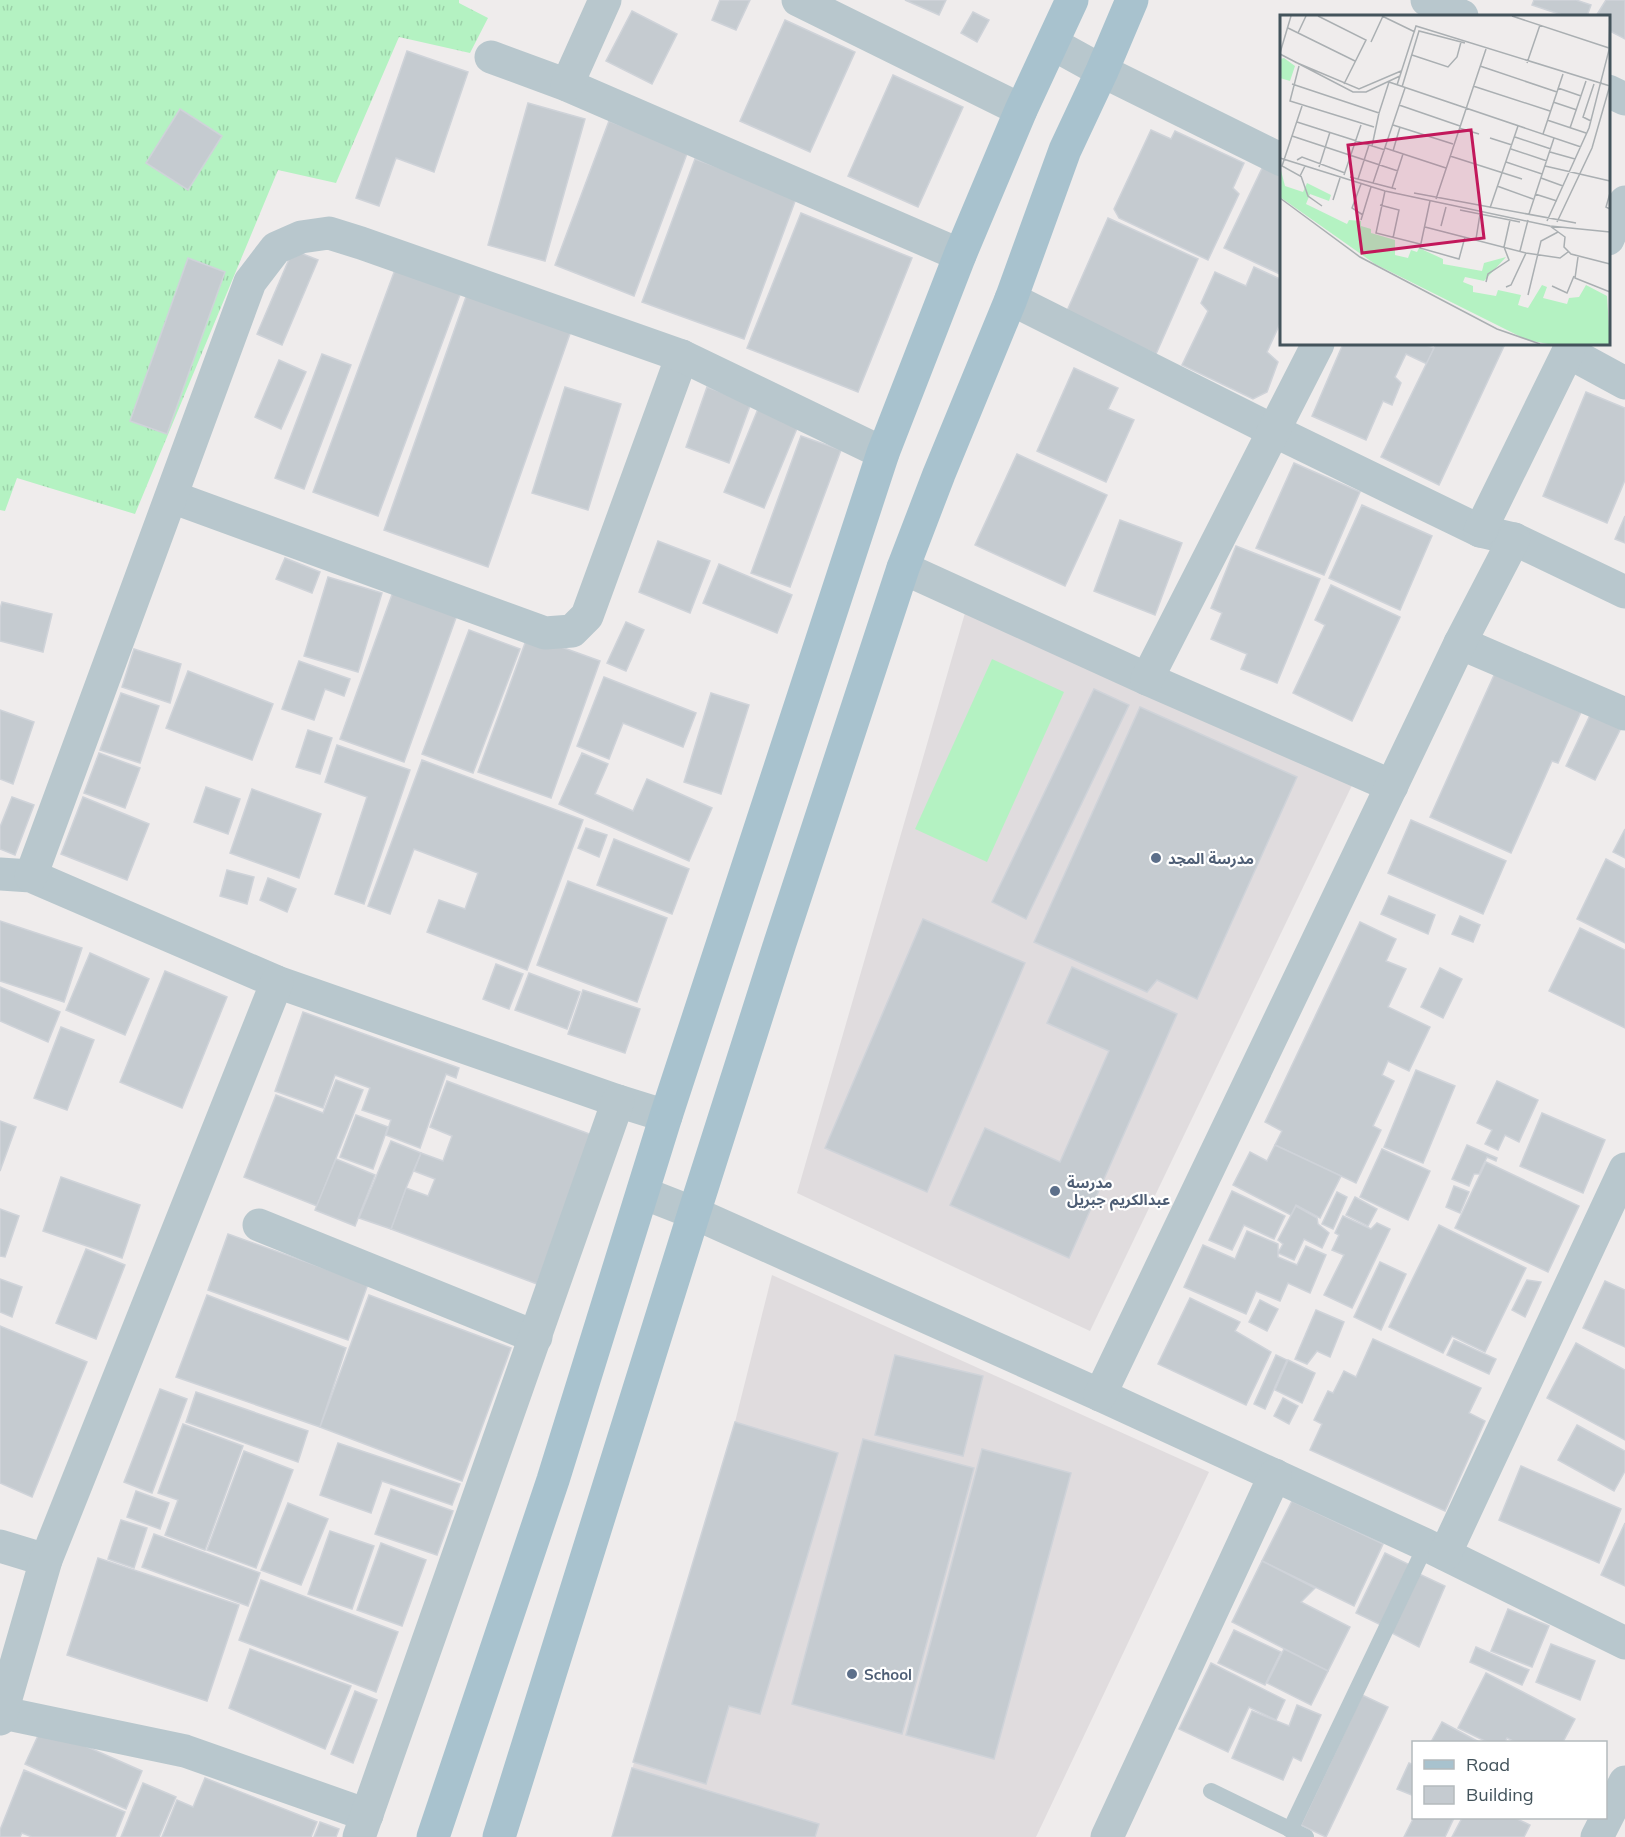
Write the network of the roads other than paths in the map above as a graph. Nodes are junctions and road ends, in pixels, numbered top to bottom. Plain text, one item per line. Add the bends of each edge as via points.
1 (605, 0) edge
2 (798, 0) edge
3 (1072, 0) edge
4 (1132, 0) edge
5 (1427, 0) edge
6 (1483, 0) edge
7 (1460, 15) edge
8 (1476, 15) edge
9 (1053, 44) junction
10 (491, 57) dead end
11 (1102, 71) junction
12 (567, 86) junction
13 (1610, 92) edge
14 (1625, 99) edge
15 (1021, 110) junction
16 (1280, 160) edge
17 (1625, 202) edge
18 (1610, 235) edge
19 (960, 255) junction
20 (1011, 299) junction
21 (1316, 345) edge
22 (1569, 348) edge
23 (682, 356) junction
24 (1625, 383) edge
25 (1272, 430) junction
26 (883, 453) junction
27 (172, 497) junction
28 (1480, 531) junction
29 (1514, 539) junction
30 (903, 568) junction
31 (1625, 592) edge
32 (1460, 643) junction
33 (1147, 680) junction
34 (1625, 714) edge
35 (1392, 786) junction
36 (16, 875) edge
37 (277, 982) junction
38 (618, 1101) junction
39 (666, 1116) junction
40 (1625, 1169) edge
41 (643, 1193) junction
42 (694, 1213) junction
43 (259, 1225) dead end
44 (536, 1337) junction
45 (1100, 1395) junction
46 (1275, 1475) junction
47 (0, 1546) edge
48 (1435, 1550) junction
49 (46, 1560) junction
50 (1625, 1643) edge
51 (1, 1716) edge
52 (1625, 1782) edge
53 (1211, 1791) dead end
54 (1607, 1817) edge
55 (1606, 1819) edge
56 (363, 1826) edge
57 (1290, 1830) junction
58 (433, 1837) edge
59 (499, 1837) edge
60 (1107, 1837) edge
61 (1306, 1837) edge
62 (1597, 1837) edge

1 - 12 street
2 - 15 street
3 - 9 main road
4 - 11 main road
5 - 7 street
6 - 8 street
9 - 11 street
9 - 15 main road
10 - 12 street
11 - 16 street
11 - 20 main road via 1065,150
12 - 19 street
13 - 14 street
15 - 19 main road
17 - 18 street
19 - 26 main road
20 - 25 street
20 - 30 main road
21 - 25 street
22 - 24 street
22 - 28 street
23 - 26 street
23 - 27 street via 340,236 329,233 302,237 276,248 250,282
23 - 27 street via 587,616 572,631 545,633
25 - 28 street
25 - 33 street
26 - 39 main road
27 - 36 street
28 - 29 street
29 - 31 street
29 - 32 street
30 - 33 street
30 - 42 main road
32 - 34 street
32 - 35 street
33 - 35 street
35 - 45 street
36 - 37 street
37 - 38 street
37 - 49 street
38 - 39 street
38 - 44 street
39 - 41 main road
40 - 48 street
41 - 42 street
41 - 58 main road via 553,1480
42 - 45 street
42 - 59 main road
43 - 44 street
44 - 56 street
45 - 46 street
46 - 48 street
46 - 60 street
47 - 49 street
48 - 50 street
48 - 57 lane
49 - 51 street
51 - 56 street via 185,1751
52 - 54 street
53 - 57 lane
55 - 62 street
57 - 61 lane

